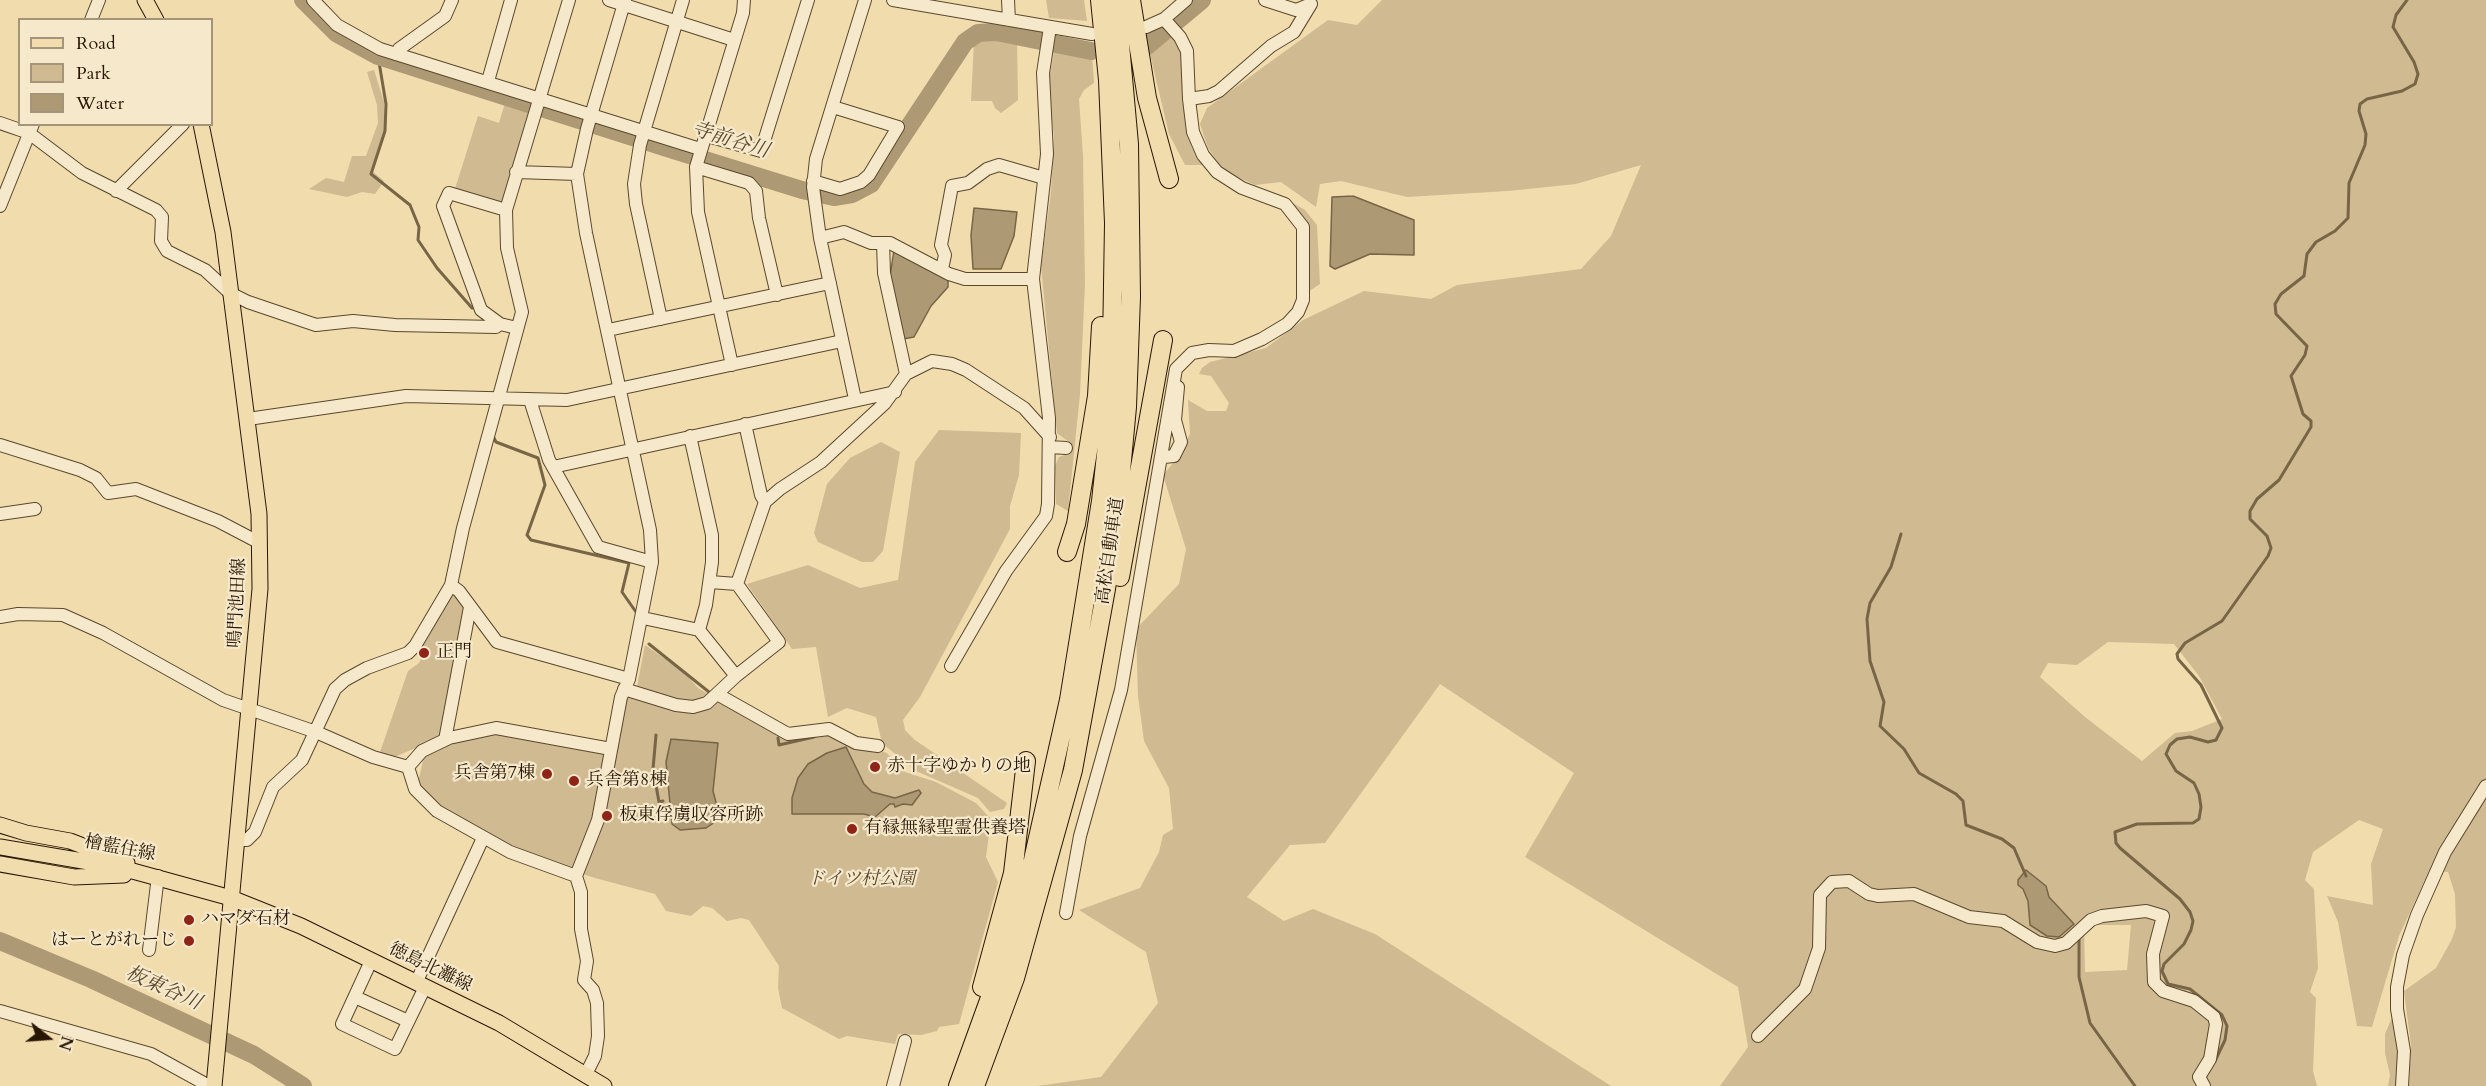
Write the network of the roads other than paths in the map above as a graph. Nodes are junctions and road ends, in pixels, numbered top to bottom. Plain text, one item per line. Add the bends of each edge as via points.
1 (99, 0) edge
2 (146, 0) edge
3 (313, 0) edge
4 (452, 0) edge
5 (511, 0) edge
6 (569, 0) edge
7 (609, 0) edge
8 (683, 0) edge
9 (744, 0) edge
10 (808, 0) edge
11 (865, 0) edge
12 (893, 0) edge
13 (1008, 0) edge
14 (1100, 0) edge
15 (1116, 0) edge
16 (1131, 0) edge
17 (1186, 0) edge
18 (1265, 0) edge
19 (625, 2) edge
20 (92, 18) edge
21 (155, 18) edge
22 (1009, 20) junction
23 (677, 22) junction
24 (1168, 23) junction
25 (1146, 27) dead end
26 (1092, 34) dead end
27 (1049, 37) junction
28 (734, 40) junction
29 (396, 54) junction
30 (488, 81) junction
31 (1189, 99) junction
32 (538, 104) junction
33 (833, 107) junction
34 (589, 121) junction
35 (0, 123) edge
36 (181, 126) edge
37 (201, 126) edge
38 (31, 129) edge
39 (704, 135) junction
40 (642, 137) junction
41 (698, 158) junction
42 (516, 172) junction
43 (577, 174) junction
44 (1044, 178) junction
45 (1169, 179) dead end
46 (813, 189) junction
47 (116, 191) junction
48 (0, 206) edge
49 (506, 210) junction
50 (1114, 223) junction
51 (820, 238) junction
52 (883, 243) junction
53 (942, 269) junction
54 (1033, 279) junction
55 (830, 283) junction
56 (230, 292) junction
57 (777, 295) junction
58 (719, 307) junction
59 (661, 319) junction
60 (500, 324) junction
61 (517, 328) junction
62 (608, 330) junction
63 (1163, 340) dead end
64 (842, 341) junction
65 (1181, 362) junction
66 (732, 365) junction
67 (906, 374) junction
68 (620, 390) junction
69 (895, 392) junction
70 (499, 399) junction
71 (855, 399) junction
72 (530, 400) junction
73 (248, 419) junction
74 (745, 424) junction
75 (690, 436) junction
76 (1050, 442) junction
77 (0, 445) edge
78 (1066, 448) dead end
79 (633, 449) junction
80 (1164, 457) dead end
81 (553, 467) junction
82 (765, 502) junction
83 (35, 509) dead end
84 (0, 514) edge
85 (260, 543) junction
86 (1067, 552) dead end
87 (652, 562) junction
88 (710, 582) junction
89 (737, 584) junction
90 (451, 585) junction
91 (470, 607) junction
92 (0, 617) edge
93 (643, 618) junction
94 (699, 630) junction
95 (951, 666) dead end
96 (736, 676) junction
97 (627, 684) junction
98 (717, 694) junction
99 (1087, 703) junction
100 (250, 708) junction
101 (315, 732) junction
102 (445, 740) junction
103 (878, 746) dead end
104 (611, 749) junction
105 (1026, 761) dead end
106 (408, 767) junction
107 (2486, 786) edge
108 (0, 825) edge
109 (483, 838) junction
110 (236, 840) junction
111 (0, 847) edge
112 (0, 864) edge
113 (152, 875) junction
114 (576, 876) junction
115 (231, 898) junction
116 (1066, 913) dead end
117 (149, 950) dead end
118 (371, 961) junction
119 (421, 985) junction
120 (355, 996) junction
121 (0, 1011) edge
122 (408, 1021) junction
123 (1758, 1036) dead end
124 (905, 1041) dead end
125 (585, 1076) junction
126 (2203, 1083) edge
127 (213, 1084) edge
128 (604, 1086) edge
129 (893, 1086) edge
130 (952, 1086) edge
131 (958, 1086) edge
132 (975, 1086) edge
133 (2402, 1086) edge

1 - 20 street
2 - 21 main road
3 - 29 street via 337,25 380,50
4 - 29 street via 445,16
5 - 30 street
6 - 32 street
7 - 19 street
8 - 23 street
9 - 28 street
10 - 39 street via 761,151
11 - 33 street
12 - 22 street
13 - 22 street
14 - 50 highway, 高松自動車道
15 - 99 highway, 高松自動車道 via 1129,144 1131,297 1127,407 1109,567
16 - 45 highway via 1147,98
17 - 24 street
18 - 31 street via 1296,10 1311,4 1294,32 1271,46 1219,91
19 - 23 street
19 - 34 street
22 - 27 street
23 - 28 street
23 - 40 street
24 - 25 street
24 - 31 street via 1187,51
26 - 27 street
27 - 44 street via 1043,73 1047,154
28 - 39 street
29 - 30 street
30 - 32 street
31 - 65 street via 1193,132 1203,155 1217,172 1242,188 1285,204 1303,227 1303,300 1287,324 1262,339 1233,351 1192,353
32 - 34 street
32 - 42 street
33 - 46 street via 816,159
33 - 46 street via 898,127 861,182 840,189
34 - 40 street
34 - 43 street
35 - 38 street
36 - 47 street
37 - 56 main road, 鳴門池田線 via 214,178
38 - 47 street via 82,173
38 - 48 street
39 - 41 street
40 - 41 street
40 - 59 street via 634,184 636,204
41 - 57 street via 749,183 756,191
41 - 58 street via 698,212
42 - 43 street
42 - 49 street
43 - 62 street
44 - 53 street via 999,165 968,183 952,186 941,245 945,255
44 - 54 street
46 - 51 street
47 - 56 street via 156,210 162,217 161,241 167,251 218,279
49 - 60 street via 448,193 443,206 481,310
49 - 61 street via 507,248 522,312
50 - 86 highway via 1103,304 1097,396 1076,524
50 - 131 highway, 高松自動車道 via 1111,408 1101,501 1069,700 1033,860 1000,970
51 - 52 street via 844,232 871,243
51 - 55 street
52 - 53 street
52 - 67 street via 884,273
53 - 54 street via 965,279
54 - 76 street
55 - 57 street
55 - 64 street
56 - 60 street via 316,325 352,321 416,326
56 - 73 main road, 鳴門池田線
57 - 58 street
58 - 59 street
58 - 66 street
59 - 62 street
60 - 61 street
61 - 70 street
62 - 68 street
63 - 99 highway via 1107,644
64 - 66 street
64 - 71 street
65 - 80 street via 1175,420 1181,442 1174,456
65 - 116 street via 1172,378 1120,690 1080,836
66 - 68 street
67 - 69 street
67 - 76 street via 932,361 966,370 1024,408
68 - 72 street via 567,400
68 - 79 street
69 - 71 street
69 - 82 street via 821,462
70 - 72 street
70 - 73 street via 406,396
70 - 90 street
71 - 74 street
72 - 81 street
73 - 85 main road, 鳴門池田線
74 - 75 street
74 - 82 street
75 - 79 street
75 - 88 street via 712,535
76 - 78 street
76 - 95 street via 1046,516 1006,571
77 - 85 street via 80,470 96,478 108,493 136,489 218,521
79 - 81 street
79 - 87 street via 651,530
81 - 87 street via 598,547
82 - 89 street
83 - 84 street
85 - 100 main road, 鳴門池田線
87 - 93 street
88 - 89 street
88 - 94 street
89 - 96 street via 778,642
90 - 91 street
90 - 101 street via 415,646 408,653 345,680 335,690
91 - 97 street via 497,642
91 - 102 street
92 - 100 street via 63,615 103,633 198,688
93 - 94 street
93 - 97 street
94 - 96 street
96 - 98 street
97 - 98 street via 676,705 693,707 707,703
97 - 104 street
98 - 103 street via 788,734 829,729 856,743
99 - 132 highway, 高松自動車道 via 1073,770 1016,978
100 - 101 street
100 - 110 main road, 鳴門池田線
101 - 106 street via 374,758
101 - 110 street via 302,760 273,787 255,832 247,840
102 - 104 street via 496,728
102 - 106 street via 422,751
104 - 114 street via 596,826
105 - 130 highway via 1013,873
106 - 109 street via 415,789 428,803
107 - 133 street via 2445,852 2403,955 2397,987 2404,1051
108 - 113 main road via 70,841
109 - 114 street via 527,860
109 - 119 street
110 - 115 main road, 鳴門池田線
111 - 113 main road, 檜藍住線
112 - 113 main road via 74,877
113 - 115 main road, 檜藍住線
113 - 117 street
114 - 125 street via 587,961 584,980 597,1003 595,1056
115 - 118 main road, 徳島北灘線 via 301,926
115 - 127 main road, 鳴門池田線
118 - 119 main road, 徳島北灘線
118 - 120 street
119 - 122 street
119 - 125 main road, 徳島北灘線 via 499,1023
120 - 122 street
120 - 122 street via 342,1024 395,1049
121 - 127 street via 151,1054
123 - 126 street via 1805,989 1819,948 1820,895 1832,882 1849,881 1878,896 1914,894 1969,917 2003,921 2037,942 2055,946 2066,943 2091,920 2146,911 2163,916 2153,954 2154,982 2163,991 2194,1001 2214,1017 2214,1043 2199,1077
124 - 129 street
125 - 128 main road, 徳島北灘線

